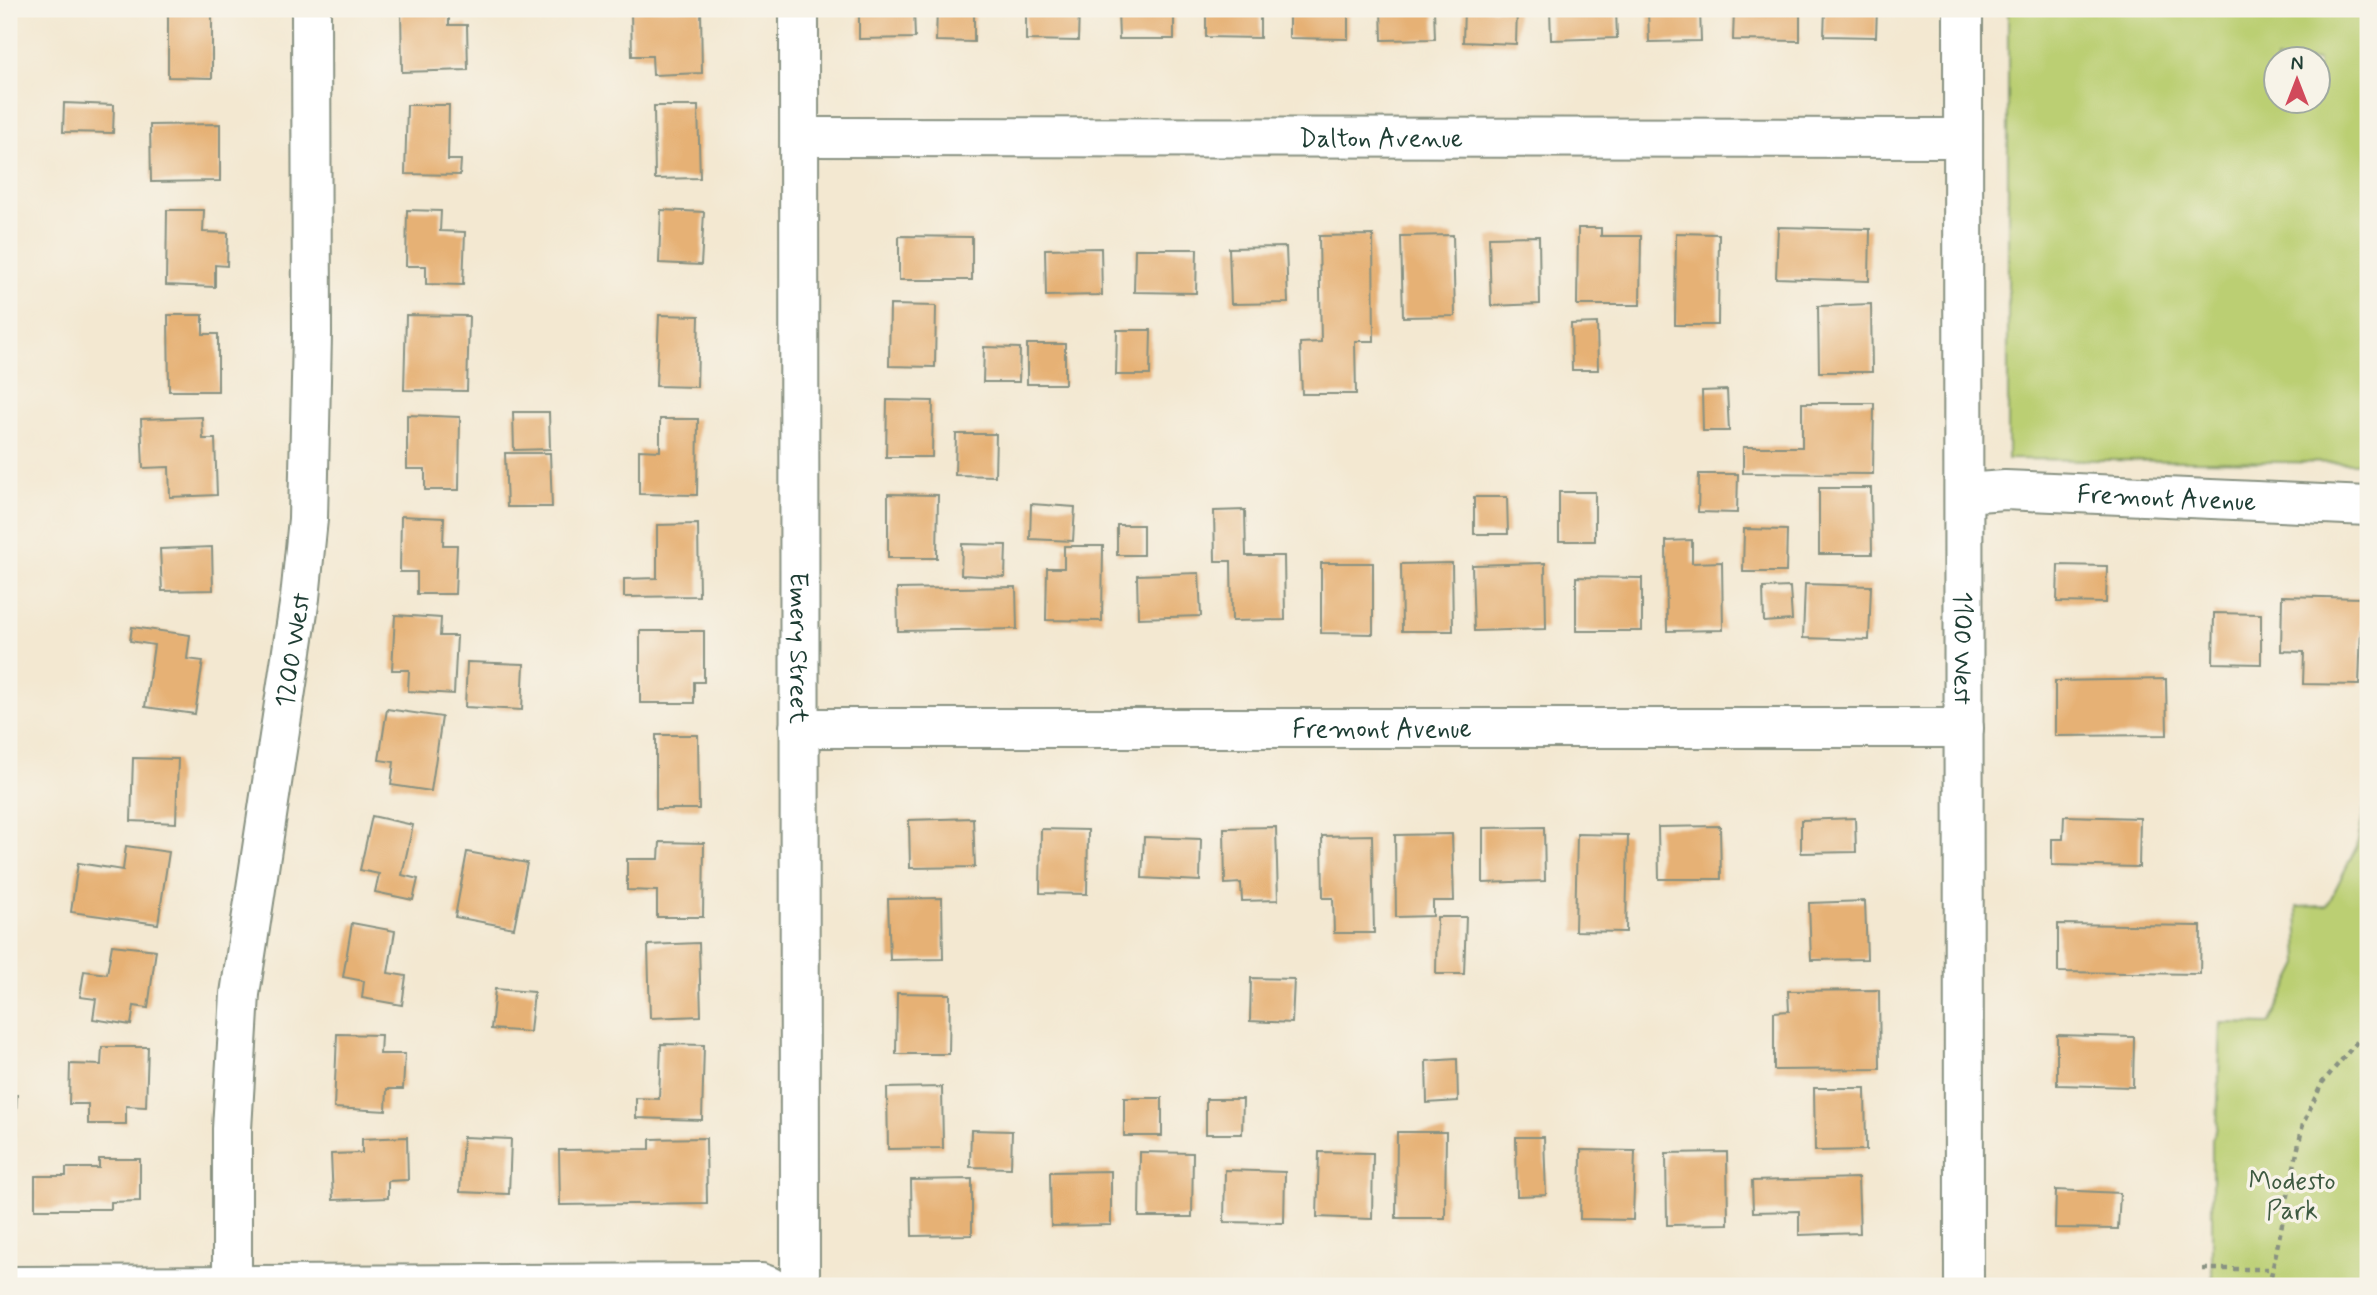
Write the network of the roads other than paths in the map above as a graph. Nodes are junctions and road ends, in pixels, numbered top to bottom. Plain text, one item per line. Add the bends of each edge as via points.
1 (311, 9) edge
2 (799, 9) edge
3 (1963, 9) edge
4 (800, 137) junction
5 (1963, 138) junction
6 (1964, 493) junction
7 (2368, 506) edge
8 (799, 728) junction
9 (1964, 728) junction
10 (232, 1285) edge
11 (9, 1286) edge
12 (769, 1286) edge
13 (800, 1286) edge
14 (1964, 1286) edge

1 - 10 street, 1200 West via 308,519 240,994 232,1129
2 - 4 street, Emery Street
3 - 5 street, 1100 West
4 - 5 street, Dalton Avenue
4 - 8 street, Emery Street
5 - 6 street, 1100 West
6 - 7 street, Fremont Avenue via 2005,490
6 - 9 street, 1100 West
8 - 9 street, Fremont Avenue
8 - 13 street, Emery Street
9 - 14 street, 1100 West
10 - 11 street
10 - 12 street

